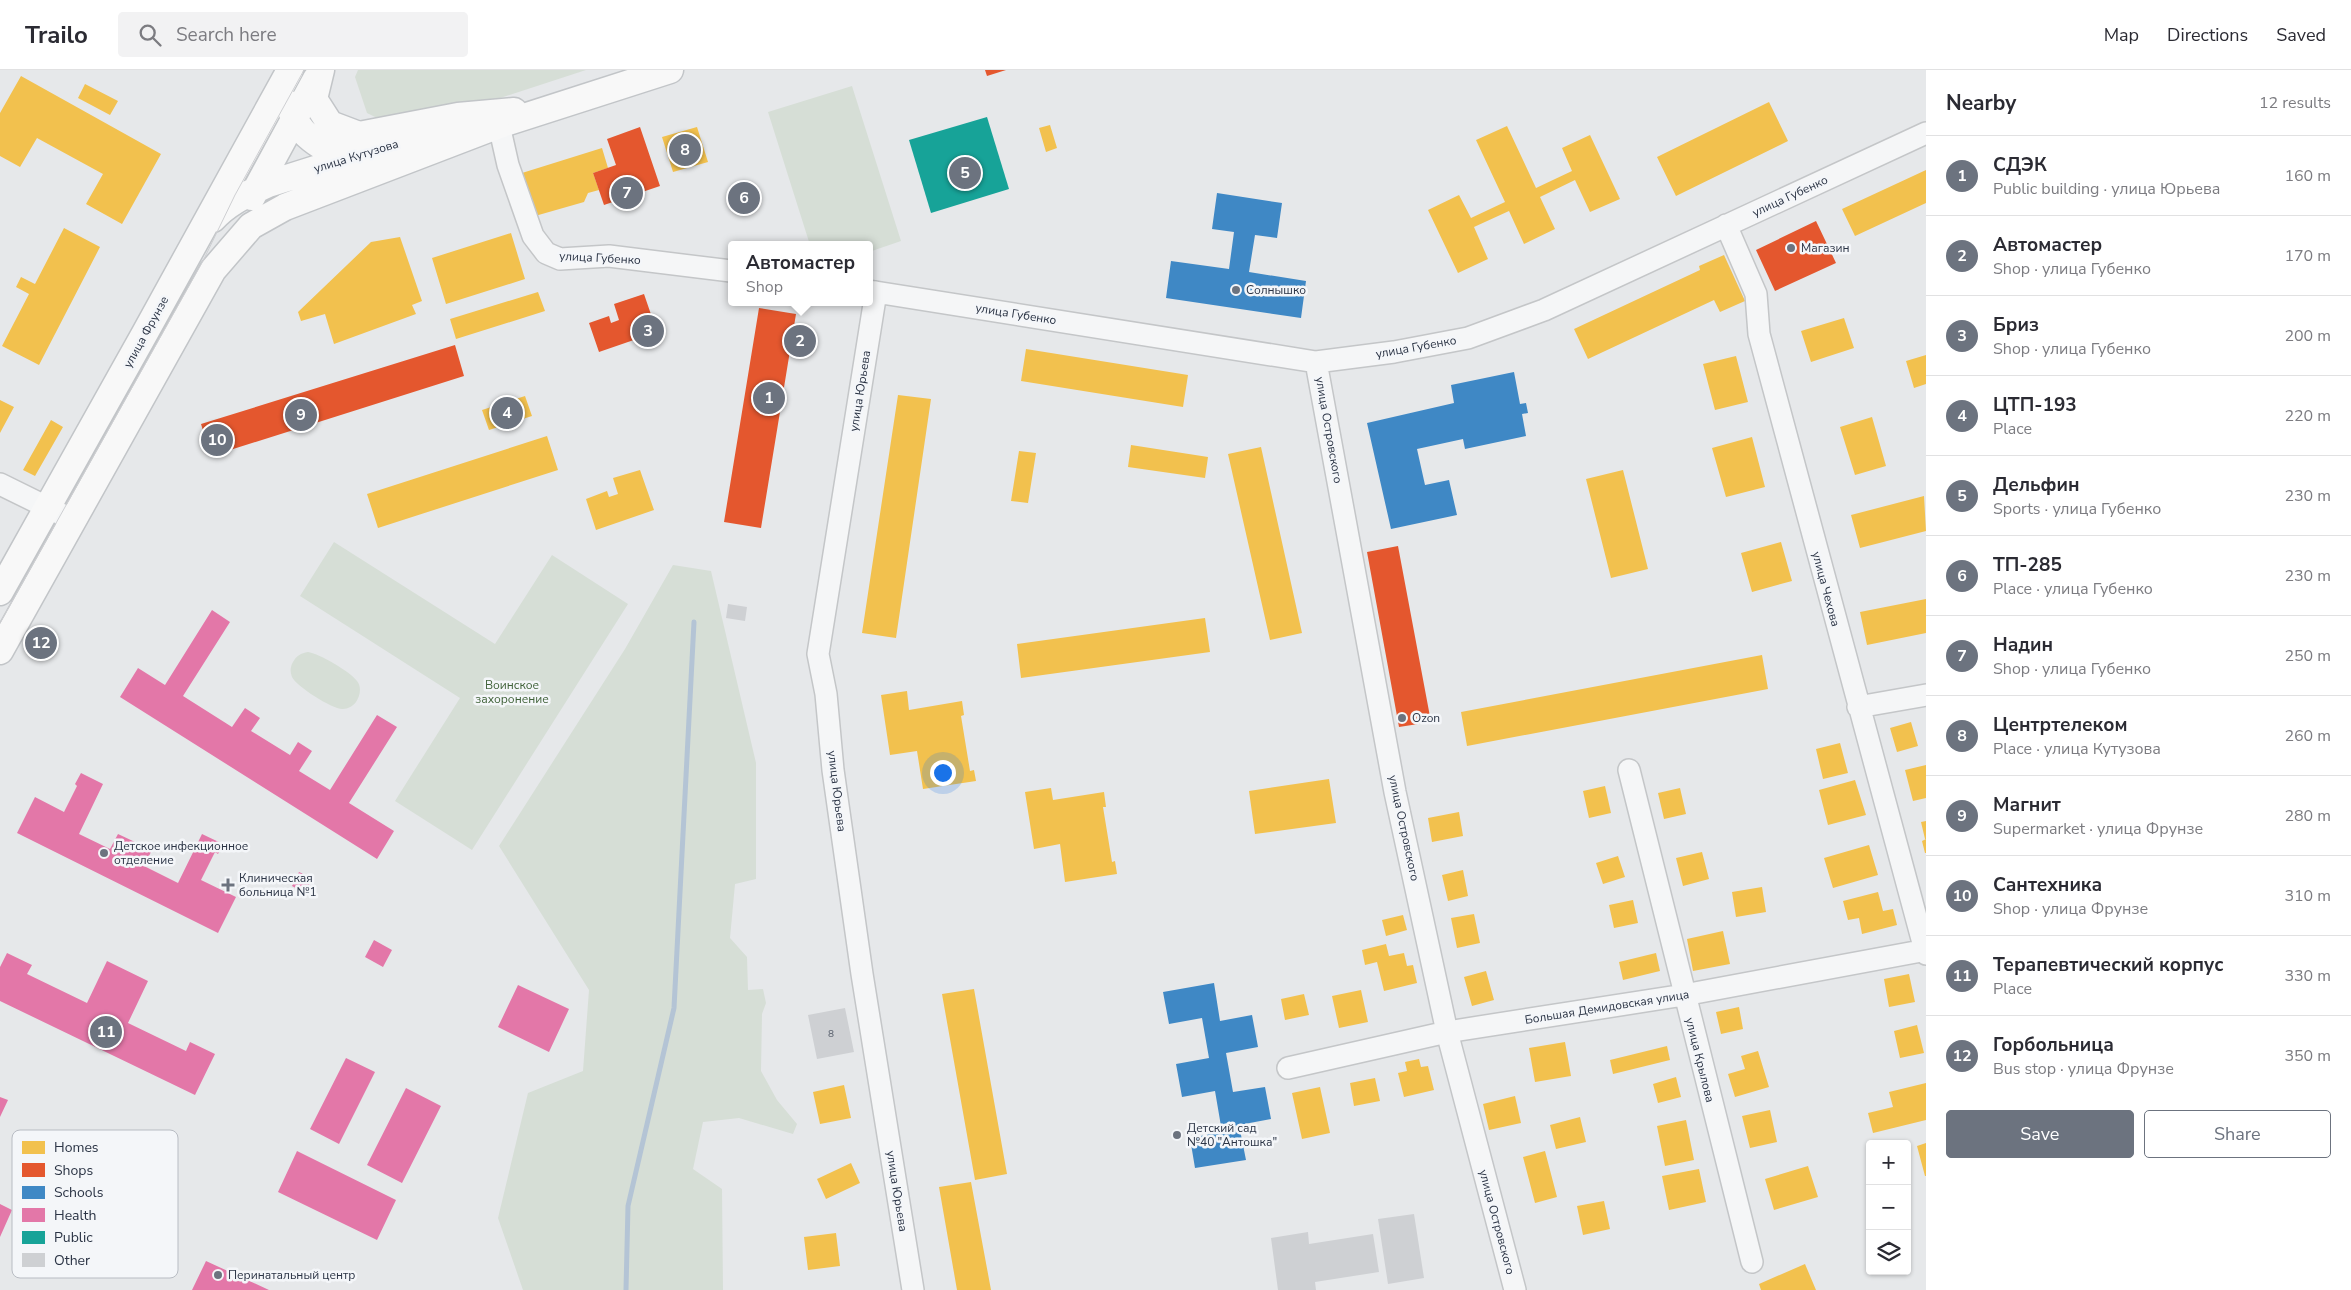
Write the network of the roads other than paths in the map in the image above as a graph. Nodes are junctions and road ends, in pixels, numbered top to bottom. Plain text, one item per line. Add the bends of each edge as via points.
1 (290, 70) edge
2 (321, 70) edge
3 (670, 70) edge
4 (537, 112) junction
5 (294, 118) junction
6 (499, 125) junction
7 (1926, 133) edge
8 (421, 154) junction
9 (348, 158) junction
10 (256, 190) junction
11 (1726, 225) junction
12 (199, 234) junction
13 (213, 270) junction
14 (728, 271) edge
15 (873, 292) edge
16 (870, 306) edge
17 (1316, 362) junction
18 (0, 484) edge
19 (48, 508) junction
20 (74, 520) junction
21 (0, 592) edge
22 (0, 652) edge
23 (1926, 695) edge
24 (1858, 707) junction
25 (1629, 770) dead end
26 (1926, 951) edge
27 (1684, 995) junction
28 (1447, 1032) junction
29 (1288, 1068) dead end
30 (1752, 1262) dead end
31 (913, 1290) edge
32 (1515, 1290) edge

1 - 5 main road via 290,106
1 - 12 main road, улица Фрунзе
2 - 4 main road via 314,99 321,111 330,124 360,135 458,116
2 - 5 main road
3 - 4 main road, улица Кутузова
4 - 6 main road, улица Кутузова
4 - 9 main road, улица Кутузова via 475,120
5 - 9 main road via 302,130 326,150
5 - 10 main road
6 - 8 main road, улица Кутузова
6 - 14 street, улица Губенко via 508,165 533,236 546,253 560,259 609,256
7 - 11 street, улица Губенко
8 - 9 main road via 366,165
8 - 13 main road, улица Кутузова via 285,207 251,226
9 - 10 main road, улица Кутузова
10 - 12 main road, улица Кутузова via 221,210
10 - 13 main road
11 - 17 street, улица Губенко via 1544,310 1468,338
11 - 24 street, улица Чехова via 1756,294 1759,334
12 - 19 main road, улица Фрунзе
13 - 20 main road
15 - 17 street, улица Губенко
16 - 31 street, улица Юрьева via 818,654 862,974
17 - 28 street, улица Островского via 1395,792
18 - 19 street
19 - 20 street
19 - 21 main road, улица Фрунзе
20 - 22 main road
23 - 24 street
24 - 26 street, улица Чехова
25 - 27 street, улица Крылова
26 - 27 street, Большая Демидовская улица
27 - 28 street, Большая Демидовская улица
27 - 30 street, улица Крылова
28 - 29 street, Большая Демидовская улица
28 - 32 street, улица Островского

